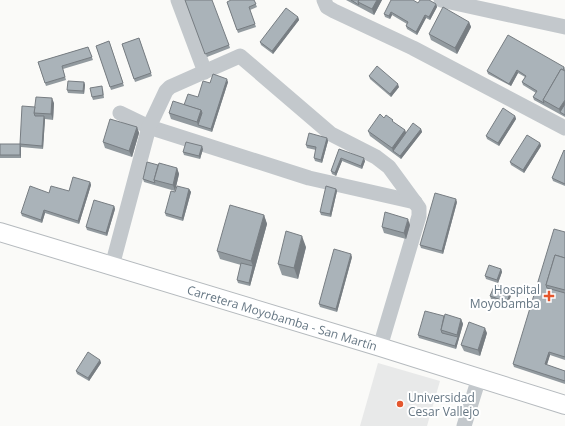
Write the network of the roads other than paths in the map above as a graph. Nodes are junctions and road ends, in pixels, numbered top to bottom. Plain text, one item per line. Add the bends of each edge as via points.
1 (178, 0) edge
2 (324, 0) edge
3 (441, 0) edge
4 (565, 26) edge
5 (205, 72) junction
6 (120, 113) dead end
7 (149, 128) junction
8 (565, 128) edge
9 (415, 202) junction
10 (0, 232) edge
11 (112, 266) junction
12 (380, 347) junction
13 (479, 378) junction
14 (565, 405) edge
15 (464, 426) edge

1 - 5 street
2 - 8 street via 327,7 334,12 413,48
3 - 4 street
5 - 7 street via 168,88
5 - 9 street via 242,57 331,134 376,157 389,167
6 - 7 street
7 - 9 street via 309,178
7 - 11 street
9 - 12 street via 420,216
10 - 11 main road, Carretera Moyobamba - San Martín
11 - 12 main road, Carretera Moyobamba - San Martín
12 - 13 main road, Carretera Moyobamba - San Martín
13 - 14 main road, Carretera Moyobamba - San Martín
13 - 15 street

